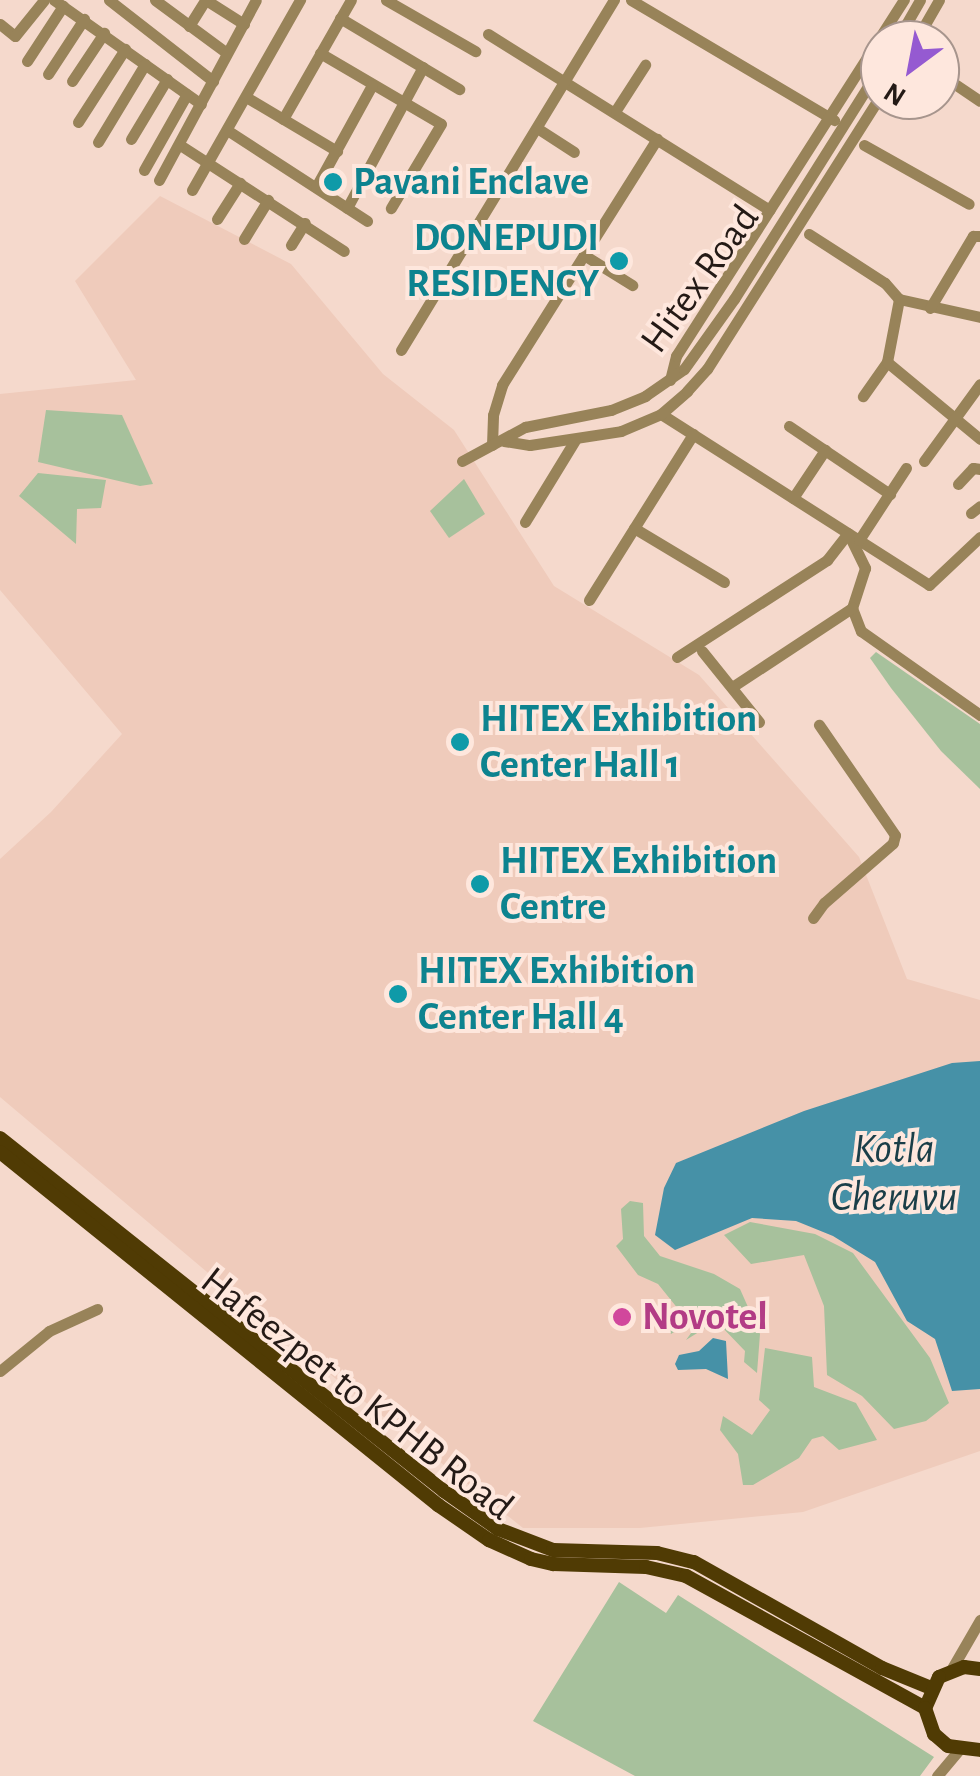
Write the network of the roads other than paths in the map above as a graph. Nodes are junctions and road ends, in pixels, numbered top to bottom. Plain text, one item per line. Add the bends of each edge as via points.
1 (44, 0) edge
2 (109, 0) edge
3 (155, 0) edge
4 (205, 0) edge
5 (256, 0) edge
6 (300, 0) edge
7 (351, 0) edge
8 (386, 0) edge
9 (614, 0) edge
10 (631, 0) edge
11 (904, 0) edge
12 (58, 3) edge
13 (340, 18) junction
14 (84, 20) junction
15 (0, 24) edge
16 (244, 24) junction
17 (188, 26) junction
18 (104, 33) junction
19 (488, 34) dead end
20 (125, 49) junction
21 (474, 51) dead end
22 (227, 54) junction
23 (320, 54) junction
24 (27, 61) dead end
25 (145, 64) junction
26 (644, 65) dead end
27 (423, 67) junction
28 (48, 74) dead end
29 (167, 79) junction
30 (72, 81) dead end
31 (213, 81) junction
32 (565, 82) junction
33 (372, 84) junction
34 (459, 89) dead end
35 (187, 94) junction
36 (246, 97) junction
37 (860, 98) edge
38 (404, 102) junction
39 (201, 104) junction
40 (616, 110) junction
41 (828, 116) junction
42 (283, 119) junction
43 (865, 120) edge
44 (78, 122) dead end
45 (842, 126) junction
46 (537, 128) junction
47 (227, 130) junction
48 (657, 139) junction
49 (131, 140) dead end
50 (98, 142) dead end
51 (180, 145) junction
52 (864, 145) dead end
53 (337, 151) junction
54 (574, 152) dead end
55 (208, 162) junction
56 (144, 170) dead end
57 (159, 180) dead end
58 (240, 183) junction
59 (316, 188) junction
60 (192, 190) dead end
61 (268, 200) junction
62 (970, 204) dead end
63 (348, 208) junction
64 (392, 208) dead end
65 (770, 210) junction
66 (218, 219) dead end
67 (367, 221) dead end
68 (304, 224) junction
69 (809, 234) dead end
70 (980, 236) edge
71 (244, 239) dead end
72 (291, 245) dead end
73 (344, 250) dead end
74 (591, 250) junction
75 (632, 285) dead end
76 (897, 295) junction
77 (926, 304) junction
78 (980, 316) edge
79 (402, 350) dead end
80 (887, 362) junction
81 (670, 380) junction
82 (980, 384) edge
83 (863, 396) dead end
84 (661, 414) junction
85 (952, 419) junction
86 (789, 426) dead end
87 (693, 434) junction
88 (980, 439) edge
89 (574, 440) junction
90 (498, 443) junction
91 (825, 450) junction
92 (462, 461) dead end
93 (924, 461) dead end
94 (906, 468) dead end
95 (980, 470) edge
96 (958, 484) dead end
97 (890, 494) junction
98 (793, 498) junction
99 (525, 522) dead end
100 (634, 528) junction
101 (853, 536) junction
102 (977, 545) edge
103 (724, 582) dead end
104 (589, 600) dead end
105 (852, 608) junction
106 (702, 651) dead end
107 (678, 657) dead end
108 (732, 687) junction
109 (978, 711) edge
110 (759, 722) dead end
111 (819, 725) dead end
112 (813, 918) dead end
113 (0, 1138) edge
114 (0, 1152) edge
115 (96, 1309) dead end
116 (0, 1371) edge
117 (980, 1620) edge
118 (980, 1669) edge
119 (951, 1670) junction
120 (931, 1688) junction
121 (925, 1708) junction
122 (958, 1750) junction
123 (980, 1750) edge
124 (937, 1776) edge

1 - 15 street via 14,36
2 - 31 street
3 - 17 street
4 - 16 street
4 - 17 street
5 - 16 street
6 - 36 street
7 - 13 street
8 - 21 street
9 - 32 street
10 - 41 street
11 - 41 street
12 - 14 street
12 - 24 street
13 - 23 street
13 - 27 street
14 - 18 street
14 - 28 street
16 - 22 street
17 - 22 street
18 - 20 street
18 - 30 street
19 - 32 street
20 - 25 street
20 - 44 street
22 - 31 street
23 - 33 street
23 - 42 street
25 - 29 street
25 - 50 street
26 - 40 street
27 - 34 street
27 - 38 street
29 - 35 street
29 - 49 street
31 - 39 street
32 - 40 street
32 - 46 street
33 - 38 street
33 - 53 street
35 - 39 street
35 - 56 street
36 - 42 street
36 - 47 street
37 - 45 street, Hitex Road
38 - 63 street
38 - 64 street via 441,124
39 - 51 street
40 - 48 street
41 - 45 street
41 - 65 street
42 - 53 street
43 - 84 street, Hitex Road via 707,369
45 - 81 street, Hitex Road via 734,300
46 - 54 street
46 - 79 street
47 - 55 street
47 - 59 street
48 - 65 street
48 - 74 street
51 - 55 street
51 - 57 street
52 - 62 street
53 - 59 street
55 - 58 street
55 - 60 street
58 - 61 street
58 - 66 street
59 - 63 street
61 - 68 street
61 - 71 street
63 - 67 street
65 - 81 street via 679,352
68 - 72 street
68 - 73 street
69 - 76 street
70 - 77 street via 973,236
74 - 75 street
74 - 90 street via 497,394
76 - 77 street
76 - 80 street
77 - 78 street
80 - 83 street
80 - 85 street
81 - 90 street, Hitex Road via 611,410 525,426
82 - 85 street
84 - 87 street
84 - 89 street, Hitex Road
85 - 88 street
85 - 93 street
86 - 91 street
87 - 98 street
87 - 100 street
89 - 90 street, Hitex Road
89 - 99 street
90 - 92 street, Hitex Road
91 - 97 street
91 - 98 street
94 - 97 street
95 - 96 street via 973,468
97 - 101 street
98 - 101 street
100 - 103 street
100 - 104 street
101 - 102 street via 932,585
101 - 105 street via 865,568
101 - 107 street
105 - 108 street
105 - 109 street via 861,631
106 - 108 street
108 - 110 street
111 - 112 street via 894,843
113 - 120 main road via 498,1529 553,1550 657,1553 694,1562 882,1668
114 - 121 main road, Hafeezpet to KPHB Road via 489,1540 553,1564 646,1567 686,1576
115 - 116 street via 49,1332
117 - 119 street
118 - 119 main road
119 - 120 main road
120 - 121 main road
121 - 122 main road, Hafeezpet to KPHB Road via 934,1734
122 - 123 main road
122 - 124 street

